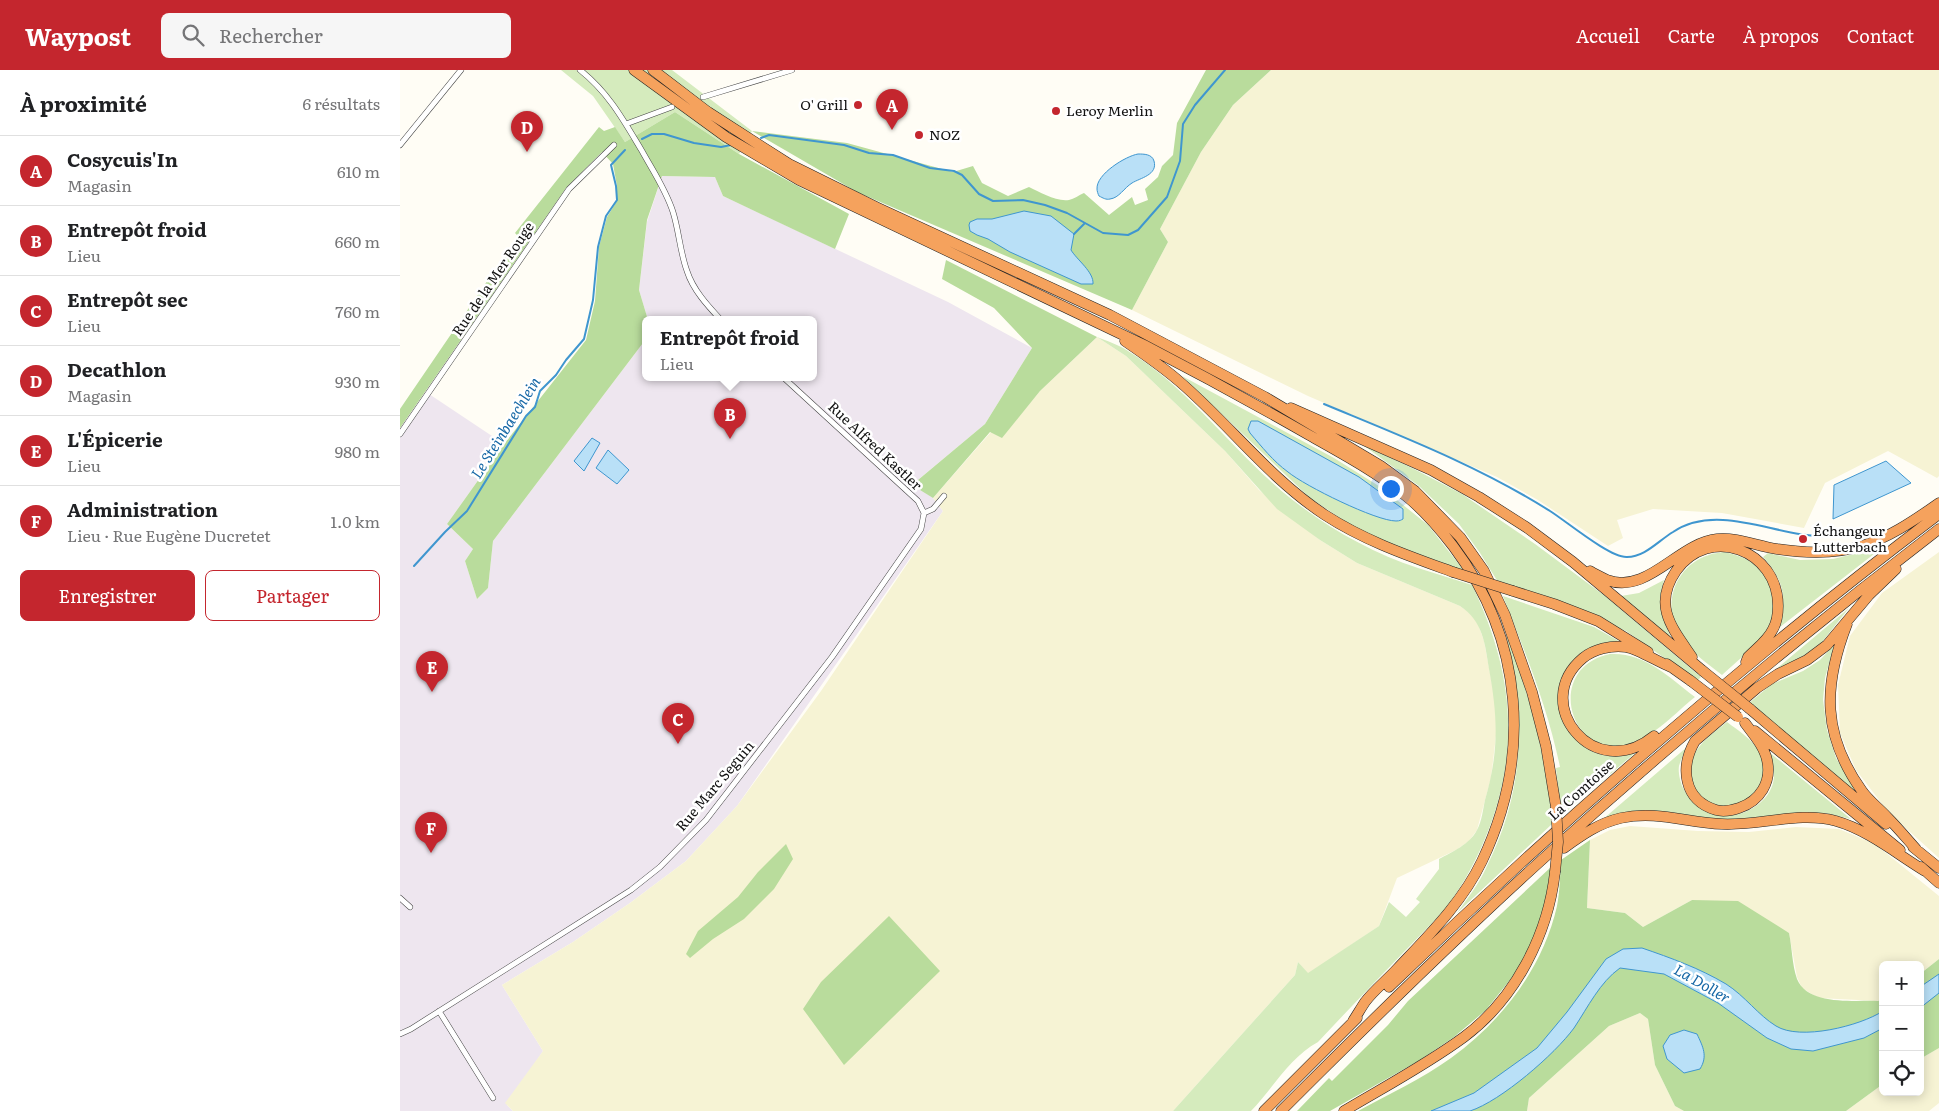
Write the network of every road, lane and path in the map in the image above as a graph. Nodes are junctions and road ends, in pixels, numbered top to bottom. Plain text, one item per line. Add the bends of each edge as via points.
1 (462, 70) edge
2 (580, 70) edge
3 (634, 70) edge
4 (638, 70) edge
5 (792, 70) edge
6 (654, 71) edge
7 (654, 85) junction
8 (703, 97) dead end
9 (672, 108) dead end
10 (626, 124) junction
11 (400, 145) edge
12 (614, 145) dead end
13 (718, 316) edge
14 (1104, 326) junction
15 (787, 381) edge
16 (1265, 397) junction
17 (400, 434) edge
18 (944, 496) dead end
19 (1939, 503) edge
20 (924, 513) junction
21 (1939, 514) edge
22 (1939, 529) edge
23 (1913, 549) junction
24 (1573, 562) junction
25 (1851, 616) junction
26 (1671, 667) junction
27 (1701, 669) junction
28 (1742, 670) junction
29 (1741, 720) junction
30 (1671, 729) junction
31 (1916, 850) junction
32 (1543, 859) junction
33 (1939, 868) edge
34 (1925, 871) junction
35 (1939, 883) edge
36 (400, 898) edge
37 (410, 907) dead end
38 (439, 1011) junction
39 (1353, 1022) junction
40 (400, 1034) edge
41 (493, 1098) dead end
42 (1264, 1111) edge
43 (1281, 1111) edge
44 (1344, 1111) edge

1 - 11 street
2 - 10 street via 607,95
3 - 7 highway
4 - 7 highway
5 - 8 street
6 - 16 highway via 708,112 789,164 1110,315
7 - 14 highway via 726,137 799,180
9 - 10 street
10 - 13 street via 664,189 678,228 687,273 703,300
12 - 17 street, Rue de la Mer Rouge via 569,189
14 - 26 highway, bridge via 1180,382 1280,480 1325,515 1391,550 1598,621
14 - 39 highway via 1377,473 1438,526 1482,590 1497,625 1513,690 1515,726 1506,797 1495,831 1481,863 1451,909 1366,1000
15 - 20 street, Rue Alfred Kastler via 918,500
16 - 24 highway via 1431,470 1526,527
16 - 44 highway, bridge via 1381,466 1415,491 1460,537 1484,571 1505,615 1532,692 1546,746 1556,808 1558,842 1553,890 1534,948 1512,987 1465,1036 1435,1058
18 - 20 street
19 - 24 highway via 1885,538 1836,552 1796,552 1719,539 1693,546 1645,577 1626,582 1607,580
20 - 38 street, Rue Marc Seguin via 921,529 838,649 706,820 660,867 631,890
21 - 28 highway, La Comtoise
22 - 23 highway, La Comtoise
23 - 25 highway
23 - 32 highway, La Comtoise via 1733,693
24 - 27 highway
25 - 29 highway via 1827,645 1758,688 1695,741 1688,752 1687,780 1693,794 1717,810 1733,810 1749,804 1768,778 1767,758
25 - 31 highway via 1836,652 1830,680 1835,736 1862,792
26 - 29 highway, bridge
26 - 30 highway via 1628,647 1604,648 1578,662 1568,678 1563,696 1566,717 1571,726 1584,741 1602,750 1630,749 1647,742 1660,731
27 - 28 highway via 1669,622 1666,598 1671,579 1680,565 1695,553 1727,547 1756,558 1776,587 1778,600 1774,628 1748,657
27 - 31 highway, bridge
28 - 30 highway, La Comtoise
29 - 34 highway
30 - 39 highway, La Comtoise via 1534,850
31 - 33 highway
32 - 34 highway via 1604,824 1645,814 1724,824 1818,818 1852,826
32 - 43 highway, La Comtoise via 1406,987
34 - 35 highway
36 - 37 street
38 - 40 street, Rue Marc Seguin
38 - 41 street
39 - 42 highway, La Comtoise

